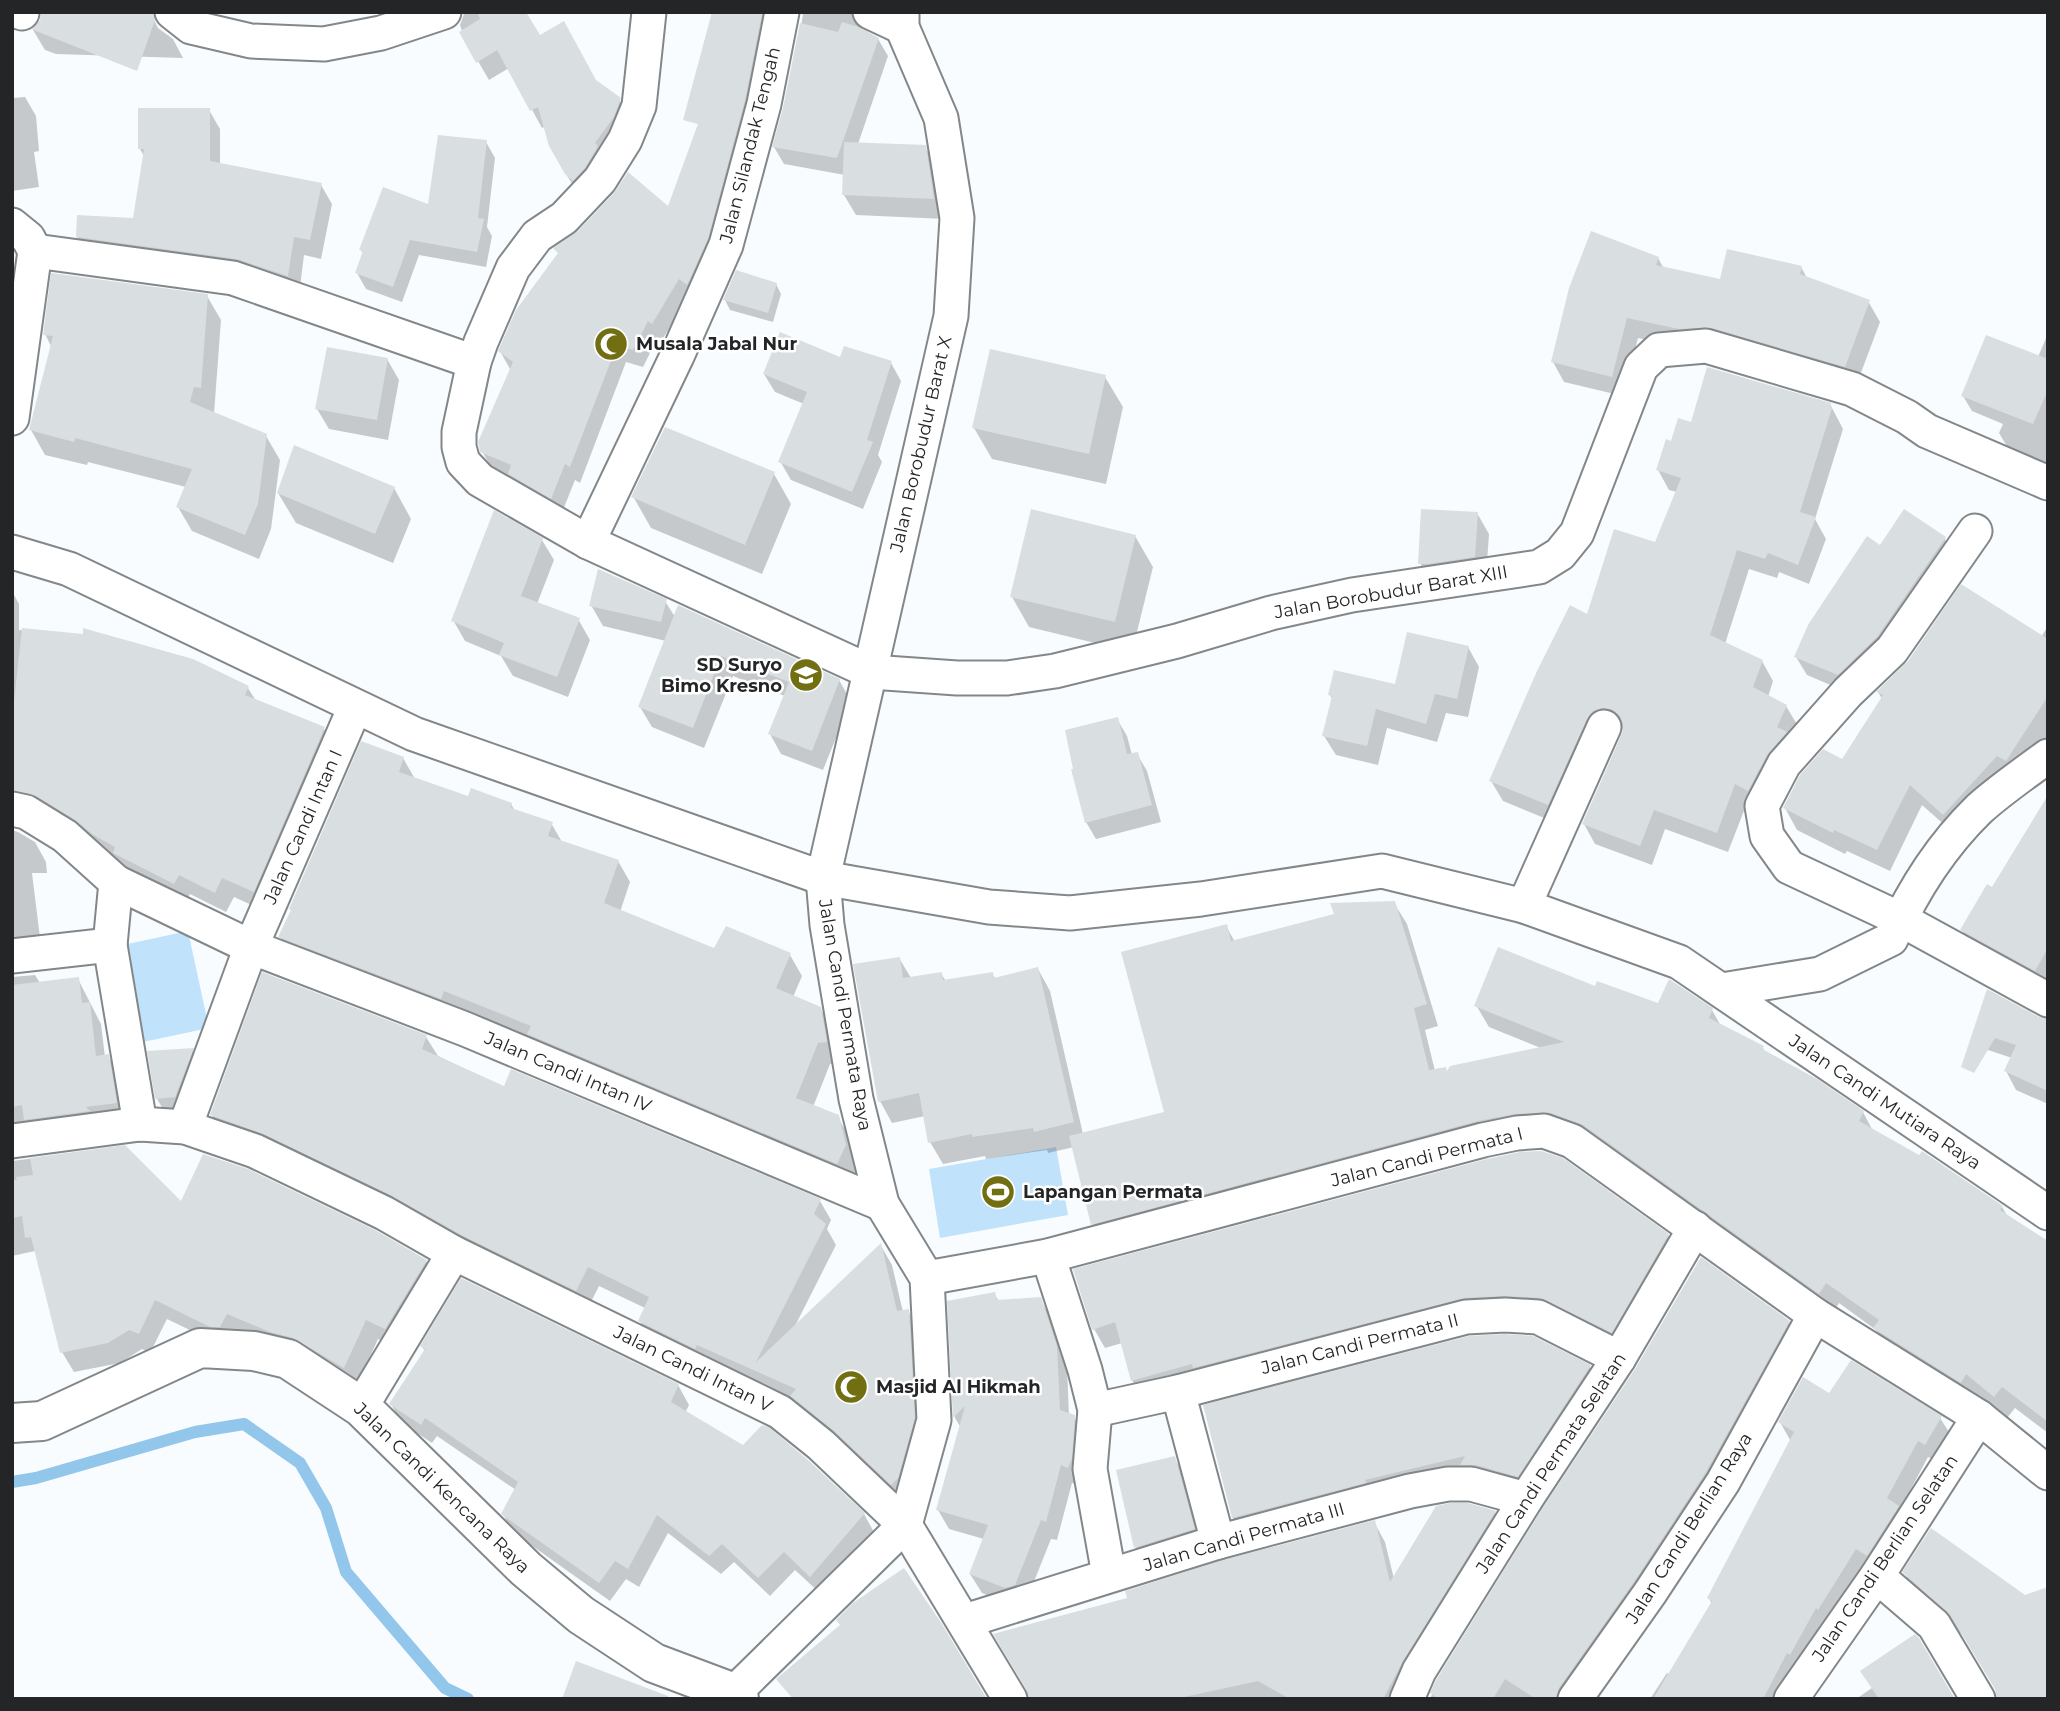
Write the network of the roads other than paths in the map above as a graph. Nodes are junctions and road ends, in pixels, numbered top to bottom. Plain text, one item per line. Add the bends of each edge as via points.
1 (172, 12) edge
2 (444, 12) edge
3 (649, 12) edge
4 (782, 12) edge
5 (870, 12) edge
6 (902, 20) edge
7 (378, 23) edge
8 (12, 225) edge
9 (35, 251) junction
10 (474, 362) junction
11 (12, 418) edge
12 (2048, 483) edge
13 (1975, 531) dead end
14 (588, 542) junction
15 (12, 552) edge
16 (871, 671) junction
17 (355, 706) junction
18 (1604, 727) dead end
19 (2048, 756) edge
20 (12, 809) edge
21 (823, 878) junction
22 (116, 882) junction
23 (1524, 906) junction
24 (1900, 919) junction
25 (110, 944) junction
26 (251, 947) junction
27 (12, 956) edge
28 (1722, 990) junction
29 (2048, 1000) edge
30 (139, 1124) junction
31 (186, 1127) junction
32 (12, 1141) edge
33 (882, 1204) junction
34 (2048, 1213) edge
35 (1695, 1228) junction
36 (454, 1253) junction
37 (1048, 1255) junction
38 (927, 1278) junction
39 (1815, 1315) junction
40 (1619, 1358) junction
41 (1178, 1392) junction
42 (361, 1407) junction
43 (1095, 1410) junction
44 (1979, 1417) junction
45 (12, 1423) edge
46 (2048, 1473) edge
47 (1526, 1499) junction
48 (905, 1525) junction
49 (1218, 1542) junction
50 (1109, 1575) junction
51 (1877, 1576) junction
52 (965, 1621) junction
53 (736, 1696) edge
54 (1010, 1699) edge
55 (1407, 1699) edge
56 (1575, 1699) edge
57 (1791, 1699) edge
58 (1978, 1699) edge

1 - 7 street via 191,27 251,41 324,44
2 - 7 street
3 - 10 street via 639,106 625,140 600,180 564,218 537,236 513,268
4 - 14 street, Jalan Silandak Tengah via 764,104 726,245
5 - 6 street
6 - 16 street, Jalan Borobudur Barat X via 941,118 957,218 951,316
8 - 9 street
9 - 10 street via 233,278
9 - 11 street
10 - 14 street via 459,432 463,462 480,480
12 - 16 street, Jalan Borobudur Barat XIII via 1927,431 1852,389 1706,346 1659,350 1641,367 1577,533 1560,554 1539,567 1352,595 1055,671 1007,678 957,678
13 - 24 street via 1892,650 1847,692 1784,764 1762,806 1767,836 1789,866
14 - 16 street
15 - 17 street, Jalan Candi Mutiara Raya via 69,569
16 - 21 street, Jalan Borobudur Barat X
17 - 21 street, Jalan Candi Mutiara Raya via 414,734
17 - 26 street, Jalan Candi Intan I
18 - 23 street
19 - 24 street via 1980,808 1955,835
20 - 22 street via 26,812 65,836
21 - 23 street, Jalan Candi Mutiara Raya via 989,907 1070,913 1201,899 1382,871
21 - 33 street, Jalan Candi Permata Raya via 856,1099
22 - 25 street
22 - 26 street
23 - 28 street, Jalan Candi Mutiara Raya via 1679,962
24 - 28 street via 1891,939 1820,974
24 - 29 street
25 - 27 street
25 - 30 street
26 - 31 street, Jalan Candi Intan I
26 - 33 street, Jalan Candi Intan IV via 465,1029
28 - 34 street, Jalan Candi Mutiara Raya
30 - 31 street, Jalan Candi Intan V
30 - 32 street, Jalan Candi Intan V
31 - 36 street, Jalan Candi Intan V via 256,1151 384,1213
33 - 38 street, Jalan Candi Permata Raya
35 - 37 street, Jalan Candi Permata I via 1572,1141 1544,1131 1483,1140
35 - 39 street, Jalan Candi Permata I
35 - 40 street, Jalan Candi Permata Selatan
36 - 42 street
36 - 48 street, Jalan Candi Intan V via 780,1412
37 - 38 street, Jalan Candi Permata I
37 - 43 street
38 - 48 street, Jalan Candi Permata Raya via 933,1420
39 - 44 street, Jalan Candi Permata I
39 - 56 street, Jalan Candi Berlian Raya via 1723,1482
40 - 41 street, Jalan Candi Permata II via 1538,1317 1466,1317
40 - 47 street, Jalan Candi Permata Selatan
41 - 43 street, Jalan Candi Permata II
41 - 49 street
42 - 45 street, Jalan Candi Kencana Raya via 288,1359 254,1351 200,1348 41,1421
42 - 53 street, Jalan Candi Kencana Raya via 526,1569 581,1615 654,1663
43 - 50 street via 1090,1469
44 - 46 street, Jalan Candi Permata I
44 - 51 street, Jalan Candi Berlian Selatan
47 - 49 street, Jalan Candi Permata III via 1471,1483 1448,1484
47 - 55 street, Jalan Candi Permata Selatan via 1419,1671
48 - 52 street, Jalan Candi Intan V
48 - 53 street
49 - 50 street, Jalan Candi Permata III
50 - 52 street, Jalan Candi Permata III
51 - 57 street, Jalan Candi Berlian Selatan
51 - 58 street via 1934,1625
52 - 54 street, Jalan Candi Intan V

